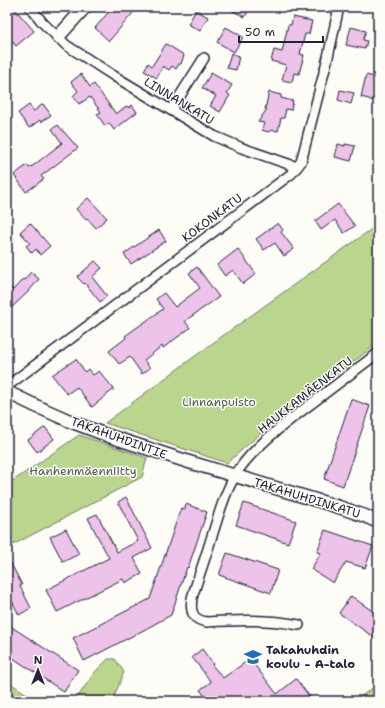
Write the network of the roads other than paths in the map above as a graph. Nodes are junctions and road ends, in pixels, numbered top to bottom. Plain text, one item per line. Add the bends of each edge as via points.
1 (30, 7) edge
2 (85, 7) edge
3 (340, 7) edge
4 (58, 37) junction
5 (204, 58) dead end
6 (171, 110) junction
7 (297, 167) junction
8 (378, 353) edge
9 (7, 387) edge
10 (7, 392) edge
11 (235, 476) junction
12 (378, 522) edge
13 (299, 625) dead end

1 - 4 street, LINNANKATU
2 - 4 street
3 - 7 street, KOKONKATU via 301,162
4 - 6 street, LINNANKATU via 101,68
5 - 6 street
6 - 7 street, LINNANKATU via 214,136
7 - 9 street, KOKONKATU
8 - 11 street, HAUKKAMÄENKATU via 279,428 250,456
10 - 11 street, TAKAHUHDINTIE via 109,436
11 - 12 street, TAKAHUHDINKATU via 339,507
11 - 13 street, HAUKKAMÄENKATU via 193,592 192,613 202,622 260,620

